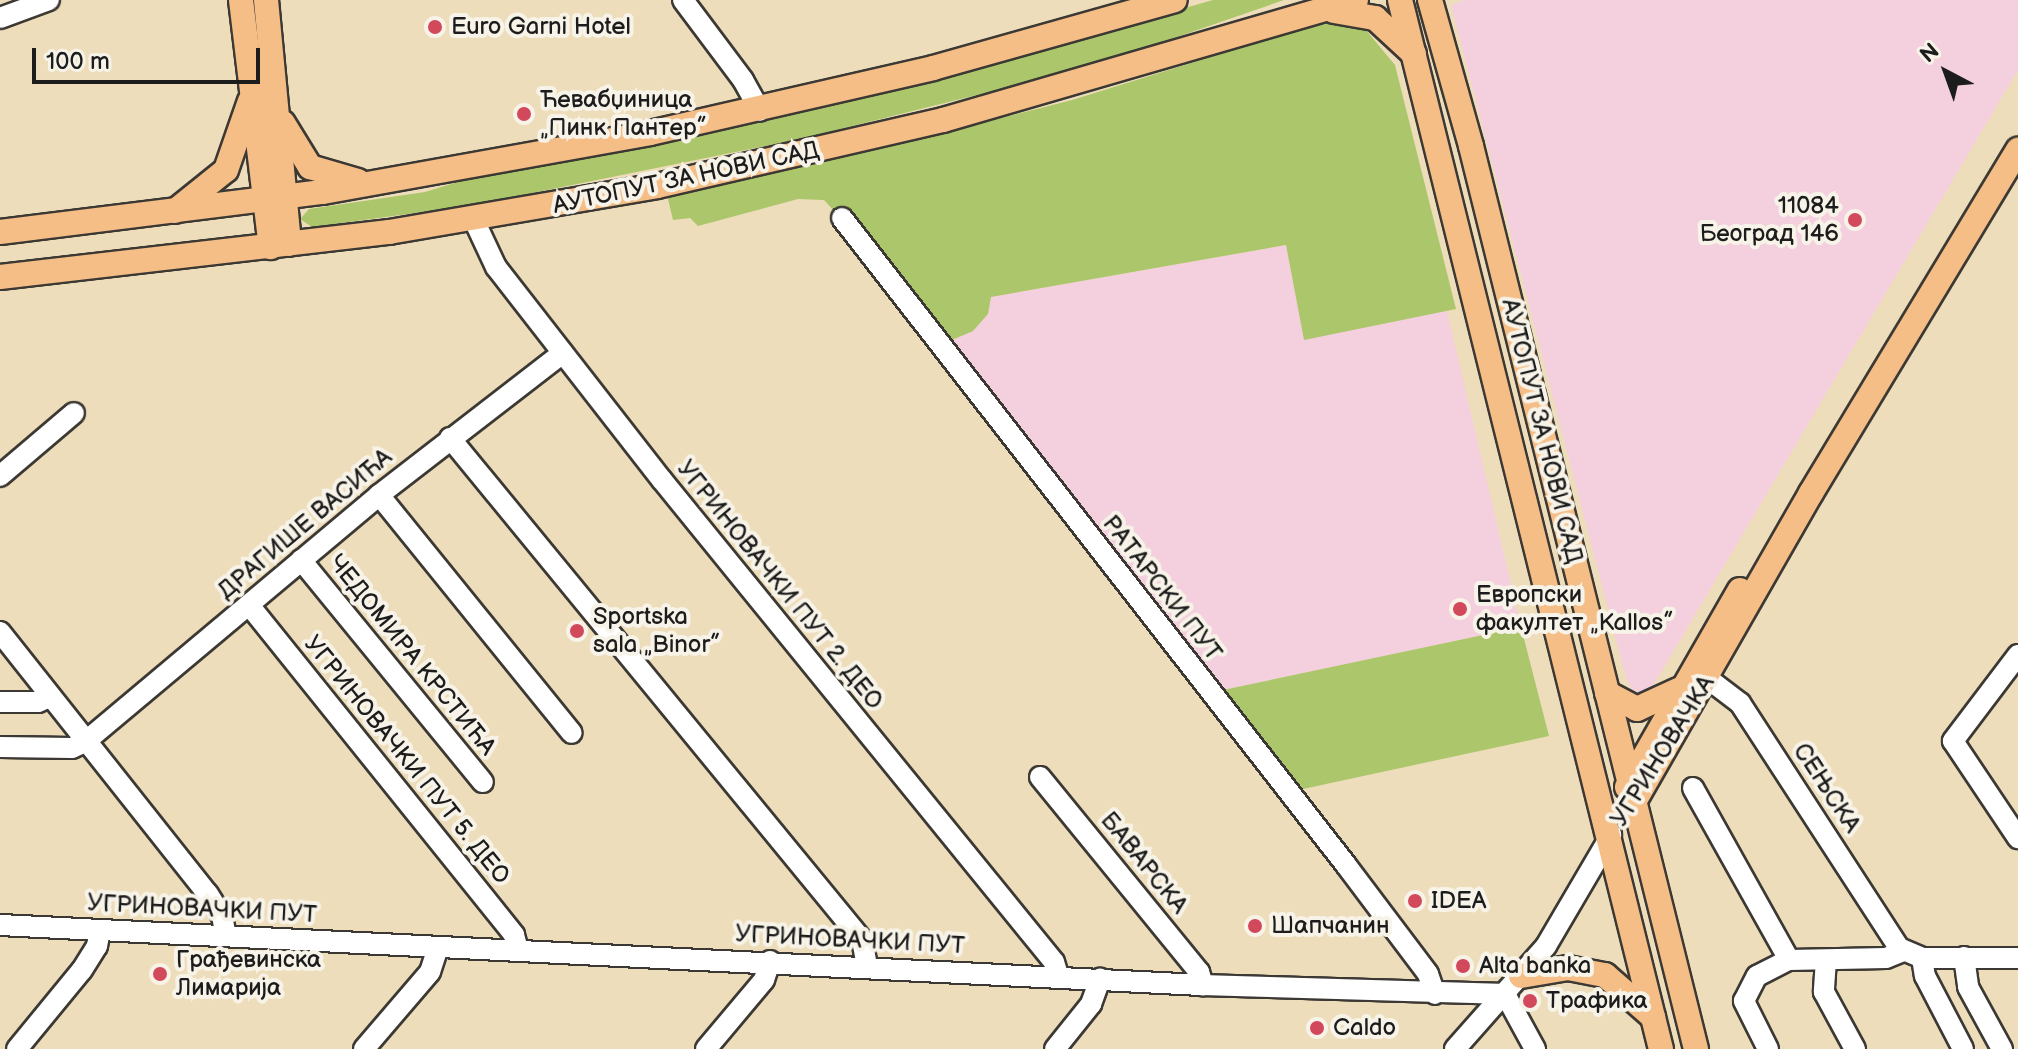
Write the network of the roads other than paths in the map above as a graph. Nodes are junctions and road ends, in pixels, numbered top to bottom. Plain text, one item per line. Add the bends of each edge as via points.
1 (49, 0) edge
2 (241, 0) edge
3 (266, 0) edge
4 (1175, 0) edge
5 (1356, 0) edge
6 (1400, 0) edge
7 (1430, 0) edge
8 (690, 1) edge
9 (1317, 12) junction
10 (0, 18) edge
11 (1415, 56) junction
12 (254, 87) junction
13 (278, 110) junction
14 (760, 111) junction
15 (2018, 150) edge
16 (388, 182) junction
17 (274, 199) junction
18 (171, 214) junction
19 (842, 218) dead end
20 (474, 220) junction
21 (0, 232) edge
22 (280, 246) junction
23 (0, 277) edge
24 (563, 353) junction
25 (74, 413) dead end
26 (450, 438) junction
27 (0, 476) edge
28 (379, 495) junction
29 (301, 560) junction
30 (249, 605) junction
31 (0, 632) edge
32 (2018, 655) edge
33 (1702, 672) junction
34 (1680, 689) junction
35 (1607, 693) junction
36 (49, 697) junction
37 (0, 702) edge
38 (572, 733) dead end
39 (85, 742) junction
40 (0, 747) edge
41 (1040, 777) dead end
42 (483, 782) dead end
43 (1693, 788) dead end
44 (1632, 792) junction
45 (1611, 835) junction
46 (2018, 838) edge
47 (0, 925) edge
48 (100, 930) junction
49 (226, 936) junction
50 (438, 947) junction
51 (518, 950) junction
52 (1912, 954) junction
53 (1964, 957) junction
54 (2018, 958) edge
55 (1789, 960) junction
56 (1826, 960) junction
57 (770, 961) junction
58 (867, 966) junction
59 (1058, 975) junction
60 (1100, 979) junction
61 (1203, 985) junction
62 (1513, 985) junction
63 (1435, 994) junction
64 (1654, 1018) junction
65 (17, 1049) edge
66 (364, 1049) edge
67 (706, 1049) edge
68 (1055, 1049) edge
69 (1455, 1049) edge
70 (1535, 1049) edge
71 (1661, 1049) edge
72 (1696, 1049) edge
73 (1768, 1049) edge
74 (1855, 1049) edge
75 (1963, 1049) edge
76 (2002, 1049) edge

1 - 10 street
2 - 12 main road
3 - 13 main road
4 - 14 main road
5 - 9 main road, АУТОПУТ ЗА НОВИ САД
6 - 11 main road, АУТОПУТ ЗА НОВИ САД
7 - 35 main road, АУТОПУТ ЗА НОВИ САД via 1475,159
8 - 14 street
9 - 11 main road via 1374,18
9 - 20 main road, АУТОПУТ ЗА НОВИ САД via 1053,91 846,145
11 - 45 main road, АУТОПУТ ЗА НОВИ САД
12 - 17 main road
12 - 18 main road via 226,170
13 - 16 main road via 288,137 310,167 348,181
13 - 17 main road
14 - 16 main road
15 - 33 main road, УГРИНОВАЧКА via 1792,525 1749,576
16 - 17 main road
17 - 18 main road
17 - 22 main road
18 - 21 main road
19 - 63 street, РАТАРСКИ ПУТ via 1355,877 1428,974
20 - 22 main road, АУТОПУТ ЗА НОВИ САД
20 - 24 street, УГРИНОВАЧКИ ПУТ 2. ДЕО via 488,254
22 - 23 main road, АУТОПУТ ЗА НОВИ САД
24 - 26 street, ДРАГИШЕ ВАСИЋА
24 - 59 street, УГРИНОВАЧКИ ПУТ 2. ДЕО via 1049,955
25 - 27 street
26 - 28 street, ДРАГИШЕ ВАСИЋА
26 - 58 street via 862,940
28 - 29 street, ДРАГИШЕ ВАСИЋА
28 - 38 street
29 - 30 street, ДРАГИШЕ ВАСИЋА
29 - 42 street, ЧЕДОМИРА КРСТИЋА
30 - 39 street, ДРАГИШЕ ВАСИЋА
30 - 51 street, УГРИНОВАЧКИ ПУТ 5. ДЕО via 514,935
31 - 36 street
32 - 46 street via 1953,738
33 - 34 main road, УГРИНОВАЧКА
33 - 44 main road, УГРИНОВАЧКА
33 - 52 street, СЕЊСКА via 1740,703
34 - 35 main road via 1637,709
34 - 44 main road, УГРИНОВАЧКА
35 - 44 main road, АУТОПУТ ЗА НОВИ САД
36 - 37 street
36 - 39 street
39 - 40 street via 72,748
39 - 49 street via 208,894 222,916
41 - 61 street, БАВАРСКА via 1199,972
43 - 55 street
44 - 45 main road, УГРИНОВАЧКА
44 - 72 main road, АУТОПУТ ЗА НОВИ САД
45 - 62 street via 1567,914
45 - 64 main road, АУТОПУТ ЗА НОВИ САД
47 - 48 street, УГРИНОВАЧКИ ПУТ
48 - 49 street, УГРИНОВАЧКИ ПУТ
48 - 65 street via 82,970
49 - 50 street, УГРИНОВАЧКИ ПУТ
50 - 51 street, УГРИНОВАЧКИ ПУТ
50 - 66 street via 430,972
51 - 57 street, УГРИНОВАЧКИ ПУТ
52 - 53 street
52 - 56 street
52 - 75 street, СЕЊСКА
53 - 54 street
53 - 76 street via 1965,980
55 - 56 street
55 - 73 street via 1757,976 1744,993 1746,1010
56 - 74 street via 1824,992
57 - 58 street, УГРИНОВАЧКИ ПУТ
57 - 67 street via 764,980
58 - 59 street, УГРИНОВАЧКИ ПУТ
59 - 60 street, УГРИНОВАЧКИ ПУТ
60 - 61 street, УГРИНОВАЧКИ ПУТ
60 - 68 street via 1091,1004
61 - 63 street, УГРИНОВАЧКИ ПУТ
62 - 63 street, УГРИНОВАЧКИ ПУТ
62 - 64 main road via 1568,968 1605,975
62 - 69 street
62 - 70 street
64 - 71 main road, АУТОПУТ ЗА НОВИ САД

